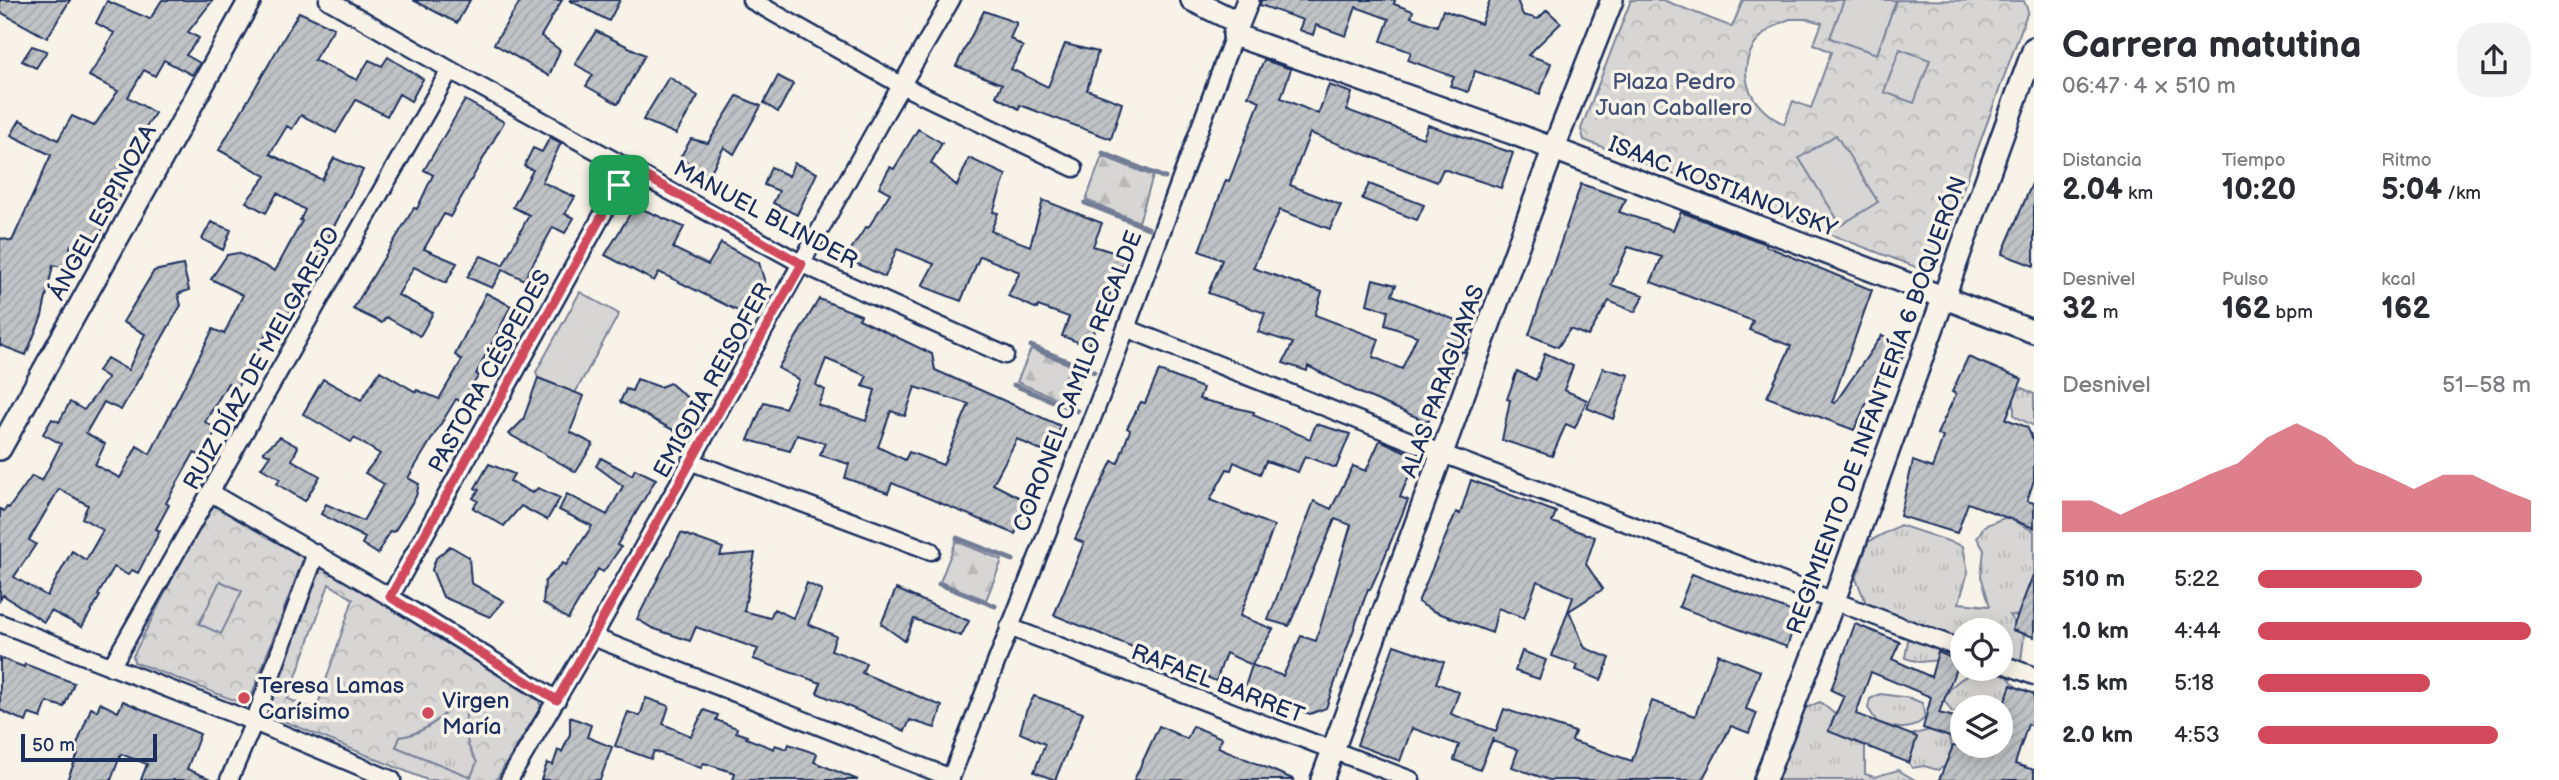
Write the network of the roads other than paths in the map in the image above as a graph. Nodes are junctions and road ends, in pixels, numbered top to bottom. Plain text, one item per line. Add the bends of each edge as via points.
1 (250, 0) edge
2 (328, 0) edge
3 (751, 0) edge
4 (951, 0) edge
5 (1192, 0) edge
6 (1248, 0) edge
7 (1612, 0) edge
8 (1237, 29) junction
9 (2034, 48) edge
10 (450, 70) junction
11 (901, 85) junction
12 (1553, 150) junction
13 (629, 167) junction
14 (1073, 168) dead end
15 (802, 264) junction
16 (1942, 298) junction
17 (1126, 328) junction
18 (2034, 332) edge
19 (1004, 355) dead end
20 (0, 449) edge
21 (1443, 454) junction
22 (692, 462) junction
23 (211, 493) junction
24 (931, 551) dead end
25 (316, 553) junction
26 (390, 597) junction
27 (1833, 603) junction
28 (0, 622) edge
29 (1009, 627) junction
30 (593, 637) junction
31 (1950, 645) edge
32 (111, 667) junction
33 (2013, 668) edge
34 (2034, 676) edge
35 (557, 700) junction
36 (254, 722) junction
37 (1333, 751) junction
38 (951, 779) edge
39 (229, 780) edge
40 (392, 780) edge
41 (509, 780) edge
42 (1322, 780) edge
43 (1412, 780) edge
44 (1765, 780) edge

1 - 20 street, ÁNGEL ESPINOZA
2 - 10 street, MANUEL BLINDER
3 - 11 street
4 - 11 street, EMIGDIA REISOFER
5 - 8 street, ISAAC KOSTIANOVSKY
6 - 8 street, CORONEL CAMILO RECALDE
7 - 12 street, ALAS PARAGUAYAS
8 - 12 street, ISAAC KOSTIANOVSKY
8 - 17 street, CORONEL CAMILO RECALDE
9 - 16 street, REGIMIENTO DE INFANTERÍA 6 BOQUERÓN
10 - 13 street, MANUEL BLINDER
10 - 23 street, RUIZ DÍAZ DE MELGAREJO
11 - 14 street
11 - 15 street, EMIGDIA REISOFER
12 - 16 street, ISAAC KOSTIANOVSKY
12 - 21 street, ALAS PARAGUAYAS
13 - 15 street, MANUEL BLINDER
13 - 26 street, PASTORA CÉSPEDES
15 - 19 street, MANUEL BLINDER
15 - 22 street, EMIGDIA REISOFER
16 - 18 street, ISAAC KOSTIANOVSKY
16 - 27 street, REGIMIENTO DE INFANTERÍA 6 BOQUERÓN
17 - 21 street
17 - 29 street, CORONEL CAMILO RECALDE
21 - 27 street
21 - 37 street, ALAS PARAGUAYAS
22 - 24 street
22 - 30 street, EMIGDIA REISOFER
23 - 25 street
23 - 32 street, RUIZ DÍAZ DE MELGAREJO
25 - 26 street
25 - 36 street
26 - 35 street
27 - 31 street
27 - 44 street, REGIMIENTO DE INFANTERÍA 6 BOQUERÓN
28 - 32 street
29 - 37 street, RAFAEL BARRET
29 - 38 street, CORONEL CAMILO RECALDE
30 - 35 street, EMIGDIA REISOFER
30 - 38 street
32 - 36 street
33 - 34 street
35 - 41 street, EMIGDIA REISOFER
36 - 39 street
36 - 40 street
37 - 42 street, ALAS PARAGUAYAS
37 - 43 street, RAFAEL BARRET

